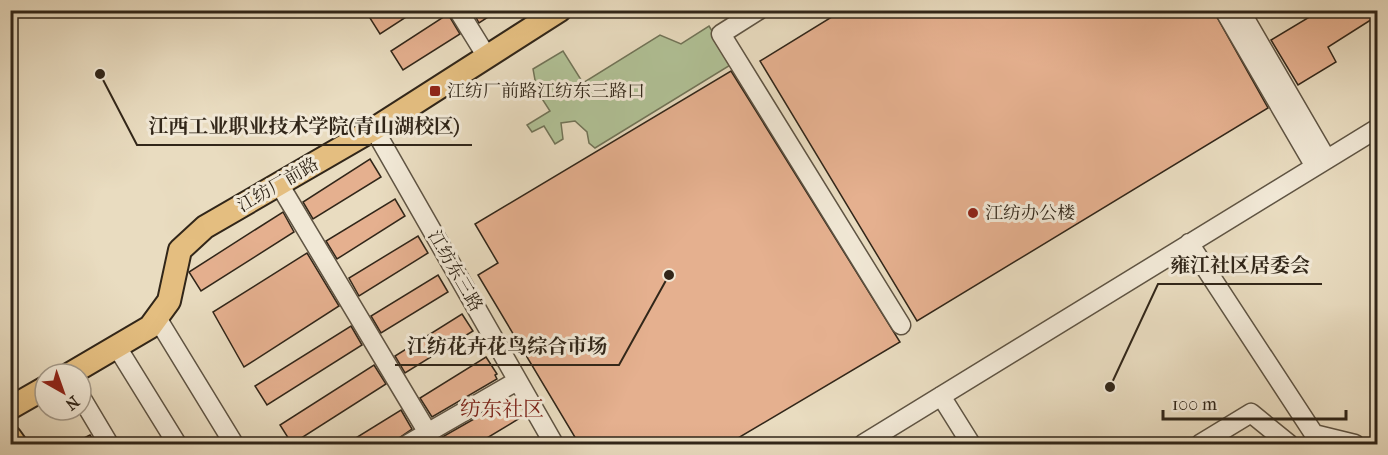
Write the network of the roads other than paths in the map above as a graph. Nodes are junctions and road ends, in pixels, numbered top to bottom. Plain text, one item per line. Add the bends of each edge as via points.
1 (458, 10) edge
2 (560, 10) edge
3 (759, 10) edge
4 (1224, 10) edge
5 (1240, 10) edge
6 (487, 57) junction
7 (1377, 128) edge
8 (374, 129) junction
9 (1320, 162) junction
10 (279, 184) junction
11 (1190, 243) junction
12 (157, 318) junction
13 (901, 325) dead end
14 (117, 347) junction
15 (90, 362) edge
16 (517, 381) junction
17 (33, 395) edge
18 (941, 396) junction
19 (10, 408) edge
20 (93, 417) edge
21 (428, 433) junction
22 (10, 437) edge
23 (15, 444) edge
24 (109, 444) edge
25 (177, 444) edge
26 (234, 444) edge
27 (408, 444) edge
28 (554, 444) edge
29 (863, 444) edge
30 (971, 444) edge
31 (1200, 444) edge
32 (1289, 444) edge
33 (1355, 444) edge

1 - 6 street
2 - 6 main road, 江纺厂前路
3 - 13 street via 722,33
4 - 9 street
5 - 9 street
6 - 8 main road, 江纺厂前路
7 - 9 street
8 - 10 main road, 江纺厂前路
8 - 16 street, 江纺东三路
9 - 11 street
10 - 12 main road, 江纺厂前路 via 205,227 180,250 169,301
10 - 21 street
11 - 18 street
11 - 33 street via 1314,435
12 - 14 main road, 江纺厂前路 via 150,327
12 - 26 street
14 - 15 main road, 江纺厂前路
14 - 25 street
16 - 21 street
16 - 28 street, 江纺东三路
17 - 19 main road
18 - 29 street
18 - 30 street
20 - 24 street
21 - 27 street
22 - 23 main road
31 - 32 street via 1251,413

